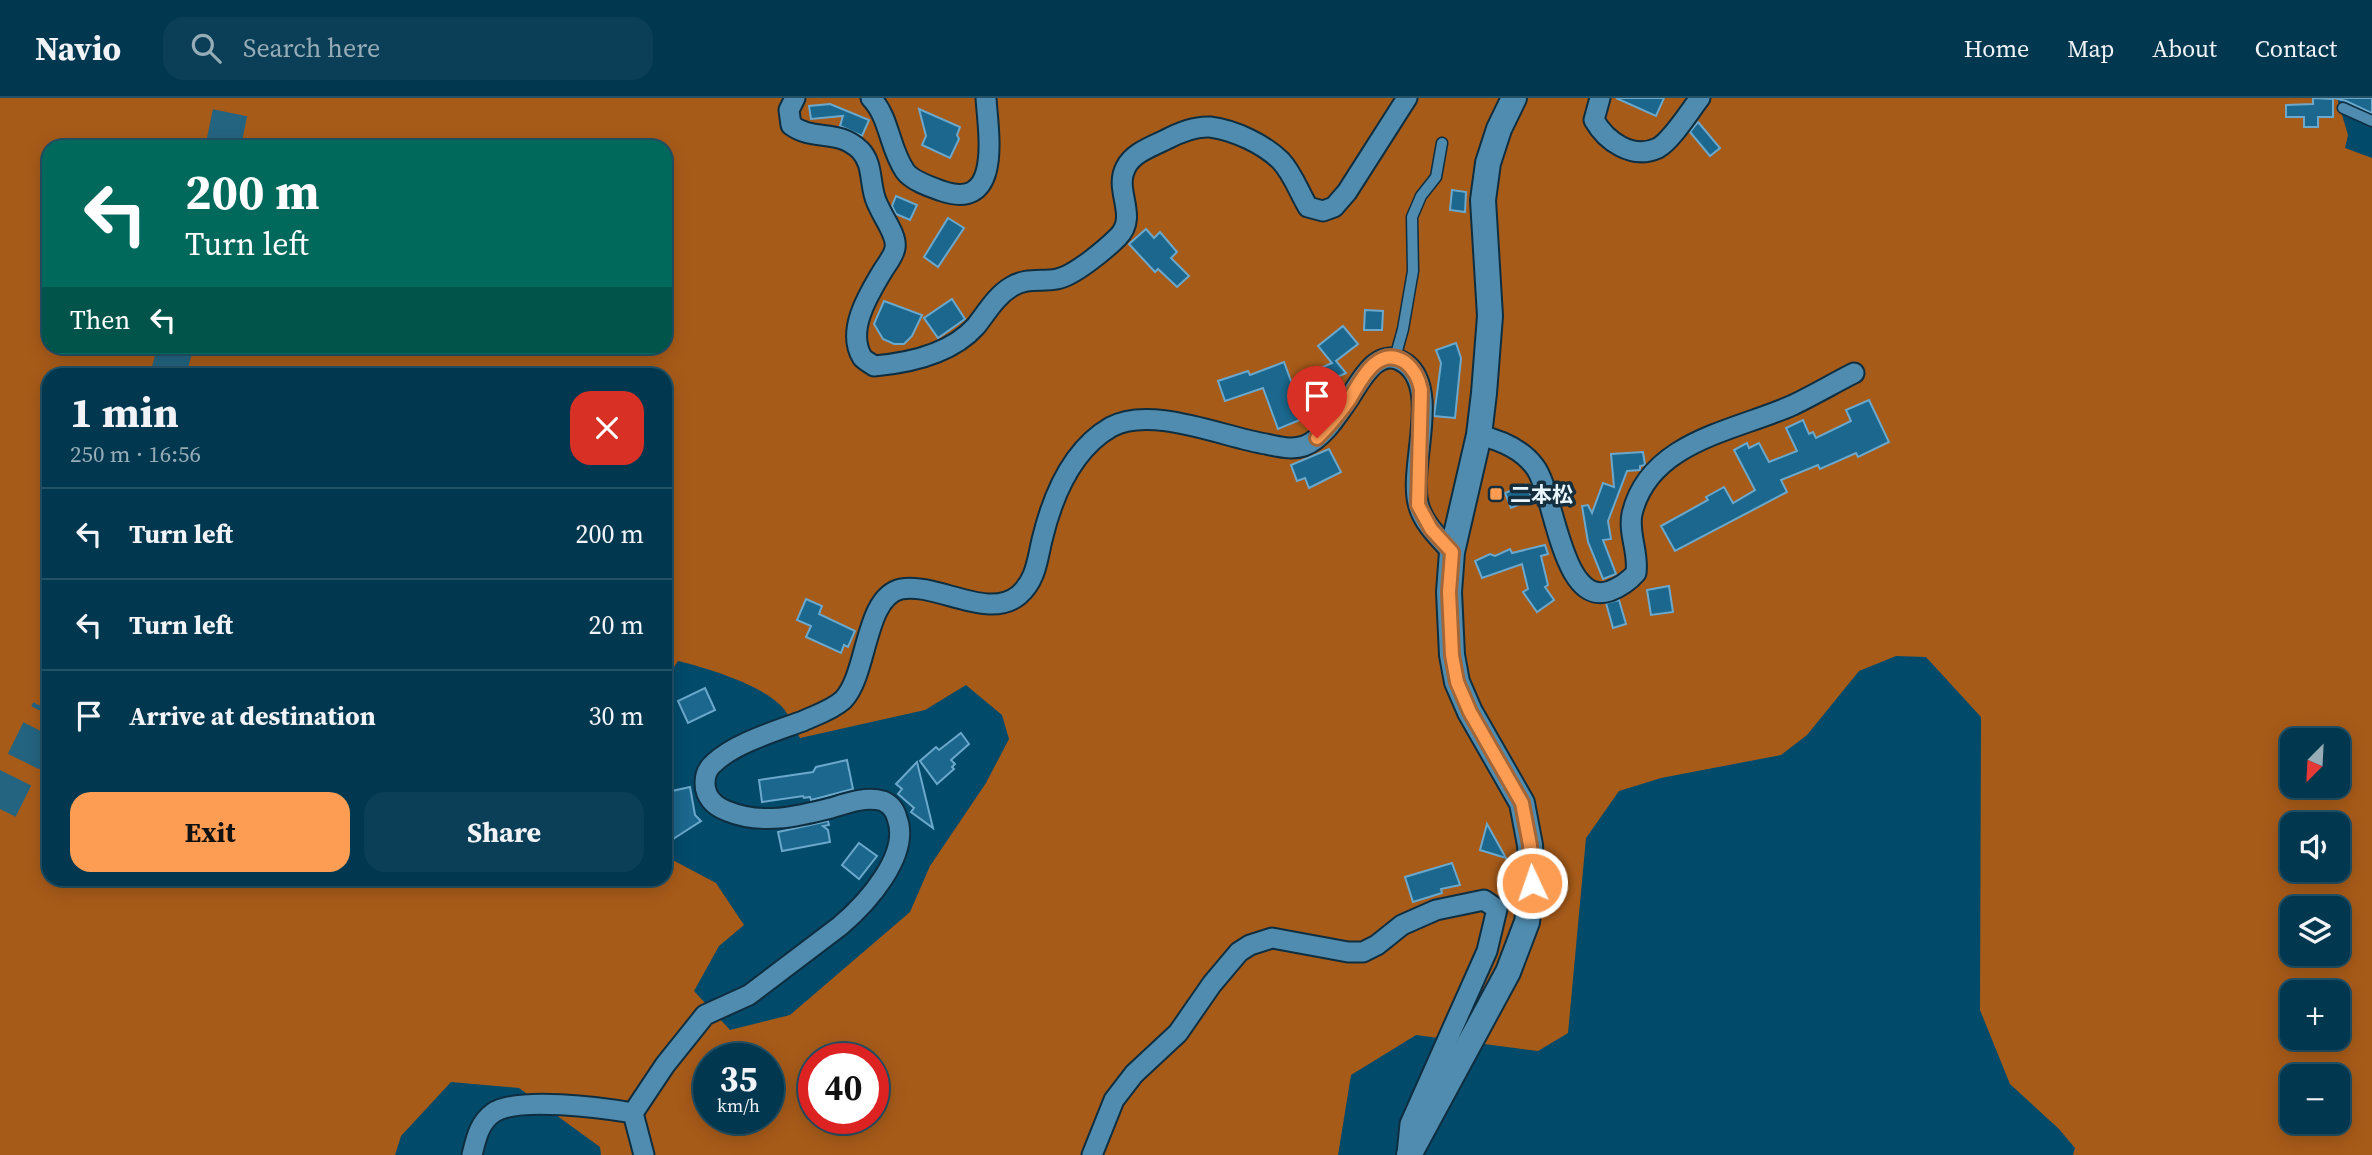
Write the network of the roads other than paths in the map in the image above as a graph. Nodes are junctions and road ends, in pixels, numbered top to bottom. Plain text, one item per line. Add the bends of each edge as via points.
1 (795, 98) edge
2 (871, 98) edge
3 (986, 98) edge
4 (1407, 98) edge
5 (1514, 98) edge
6 (1600, 98) edge
7 (1700, 98) edge
8 (2343, 108) dead end
9 (2372, 121) edge
10 (1443, 143) dead end
11 (1395, 358) junction
12 (1854, 373) dead end
13 (1479, 435) junction
14 (1452, 552) junction
15 (633, 1113) junction
16 (472, 1155) edge
17 (644, 1155) edge
18 (1092, 1155) edge
19 (1408, 1155) edge

1 - 4 street via 789,110 791,125 806,133 846,139 863,152 872,173 874,195 894,236 895,248 859,317 862,358 874,366 919,360 974,328 1010,287 1025,280 1060,279 1096,256 1126,227 1123,174 1132,157 1182,131 1208,127 1264,148 1281,161 1308,207 1323,211 1334,207 1347,192
2 - 3 street via 883,113 906,174 951,194 973,190 983,183 989,169
5 - 13 street via 1488,163 1483,200 1490,316
6 - 7 street via 1594,120 1602,133 1620,147 1646,151 1668,139
8 - 9 lane
10 - 11 lane via 1436,177 1412,217 1413,271
11 - 14 street via 1420,382 1418,505 1431,529
11 - 15 street via 1373,365 1330,425 1296,448 1152,418 1112,427 1082,451 1070,468 1053,503 1031,581 1019,594 1006,602 988,604 911,589 895,591 877,612 858,672 844,699 715,761 705,778 705,789 719,808 740,816 789,818 854,801 881,801 889,804 900,826 897,849 877,886 853,914 749,995 705,1015
12 - 13 street via 1792,405 1696,441 1669,457 1638,496 1631,517 1636,573 1601,594 1584,588 1572,571 1536,468 1519,452
13 - 14 street
14 - 19 street via 1449,592 1457,682 1522,803 1532,883 1527,922 1508,972
15 - 16 street via 592,1105 537,1104 496,1111 482,1123
15 - 17 street
18 - 19 street via 1114,1100 1178,1033 1239,952 1272,938 1363,952 1402,925 1436,910 1485,900 1497,909 1487,951 1410,1124

